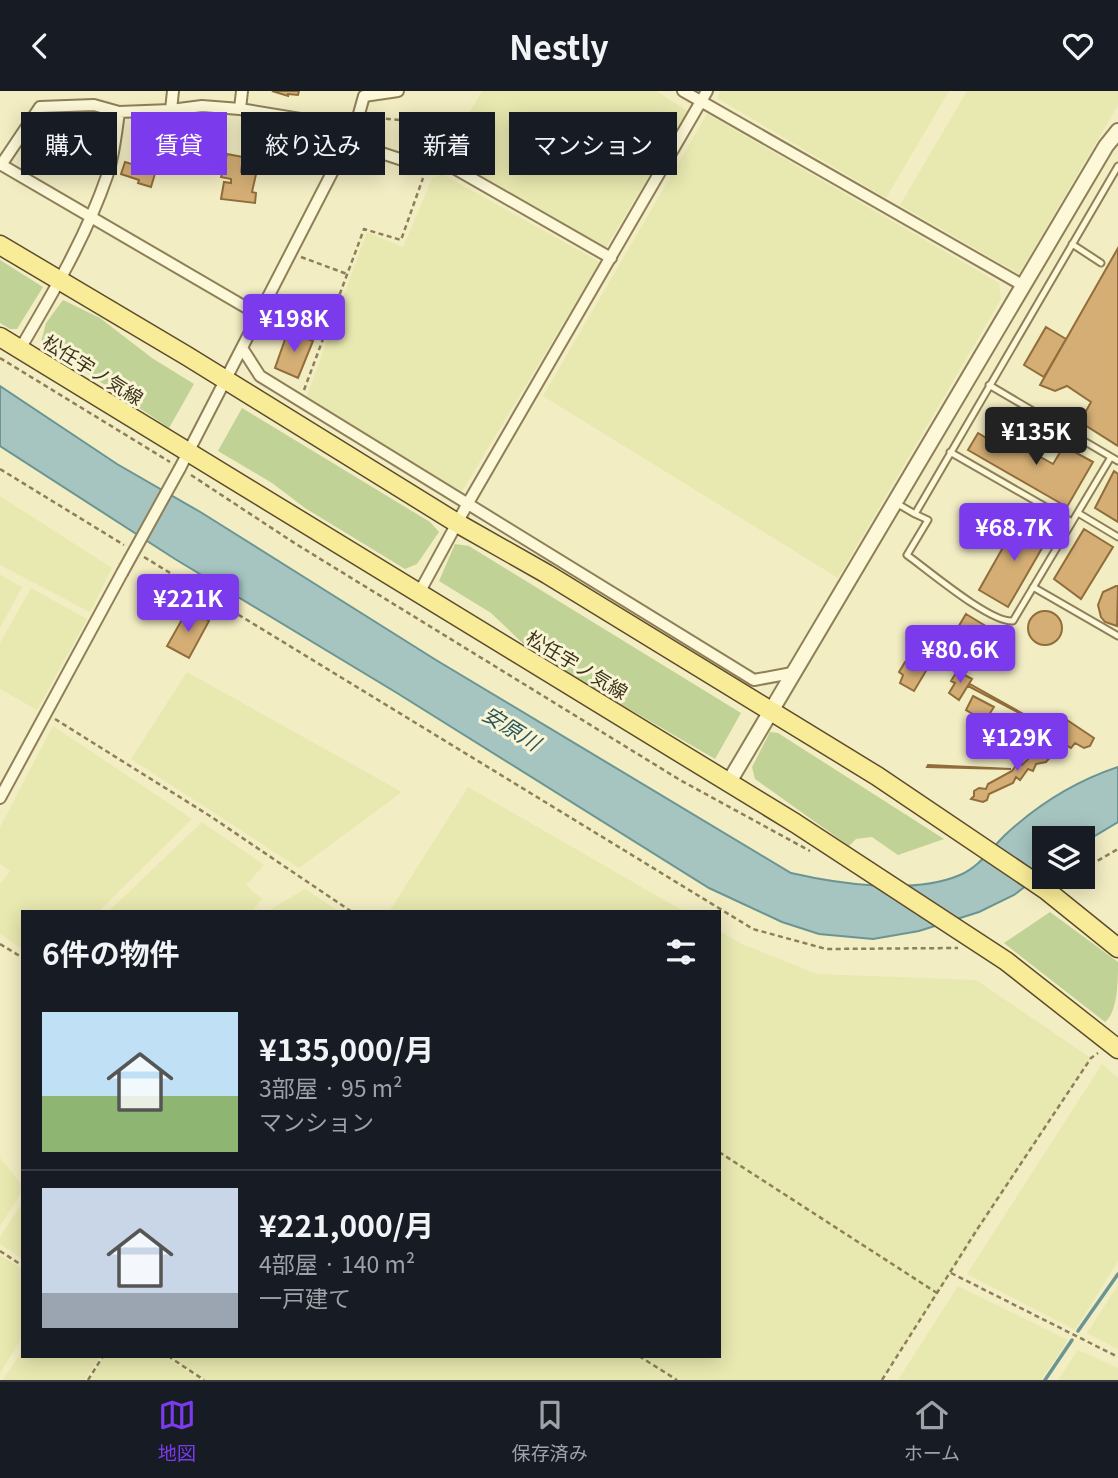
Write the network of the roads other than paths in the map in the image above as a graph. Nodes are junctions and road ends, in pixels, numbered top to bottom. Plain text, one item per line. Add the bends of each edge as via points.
1 (173, 91) edge
2 (242, 91) edge
3 (398, 91) edge
4 (683, 91) edge
5 (707, 91) edge
6 (364, 93) edge
7 (701, 101) junction
8 (240, 109) junction
9 (171, 110) junction
10 (120, 112) junction
11 (258, 112) edge
12 (360, 112) edge
13 (1118, 131) edge
14 (385, 154) edge
15 (0, 165) edge
16 (1118, 166) edge
17 (331, 175) edge
18 (91, 219) junction
19 (1072, 244) junction
20 (0, 245) edge
21 (611, 258) junction
22 (1101, 263) dead end
23 (60, 280) junction
24 (1024, 286) junction
25 (259, 315) junction
26 (0, 337) edge
27 (242, 348) junction
28 (20, 349) junction
29 (226, 379) junction
30 (989, 385) junction
31 (950, 452) junction
32 (1111, 457) junction
33 (184, 461) junction
34 (1118, 461) edge
35 (895, 502) junction
36 (468, 503) junction
37 (1078, 513) junction
38 (915, 514) junction
39 (1072, 522) junction
40 (457, 523) junction
41 (1118, 537) edge
42 (1033, 587) junction
43 (419, 593) junction
44 (1118, 636) edge
45 (792, 673) junction
46 (770, 711) junction
47 (729, 782) junction
48 (0, 798) edge
49 (1118, 948) edge
50 (1116, 1042) edge

1 - 9 street
2 - 8 street
3 - 6 street
4 - 7 street
5 - 7 street
6 - 12 street
7 - 21 street
7 - 24 street
8 - 9 street via 202,106
8 - 11 street
9 - 10 street
10 - 15 street via 94,105 40,107
10 - 18 street via 108,173
13 - 24 street
14 - 21 street via 427,168 452,167
15 - 18 street
16 - 19 lane
17 - 25 street
18 - 23 street
18 - 25 street
19 - 22 lane
19 - 30 lane
20 - 23 main road
21 - 36 street
23 - 28 street
23 - 29 main road
24 - 35 street
25 - 27 street
26 - 28 main road, 松任宇ノ気線
27 - 29 street
27 - 36 street via 260,376
28 - 33 main road, 松任宇ノ気線
29 - 33 street
29 - 40 main road
30 - 31 lane
30 - 32 lane
31 - 38 lane
31 - 39 lane
32 - 34 lane
32 - 37 lane
33 - 43 main road, 松任宇ノ気線
33 - 48 street, bridge
35 - 38 lane
35 - 45 street
36 - 40 street
36 - 45 street via 754,680
37 - 39 lane
37 - 41 lane
38 - 42 lane via 928,520 907,555 975,605 1004,622 1013,621
39 - 42 lane
40 - 43 street
40 - 46 main road
42 - 44 lane
43 - 47 main road, 松任宇ノ気線
45 - 46 street
46 - 47 street
46 - 49 main road via 877,776 1046,890
47 - 50 main road, 松任宇ノ気線 via 1006,961

